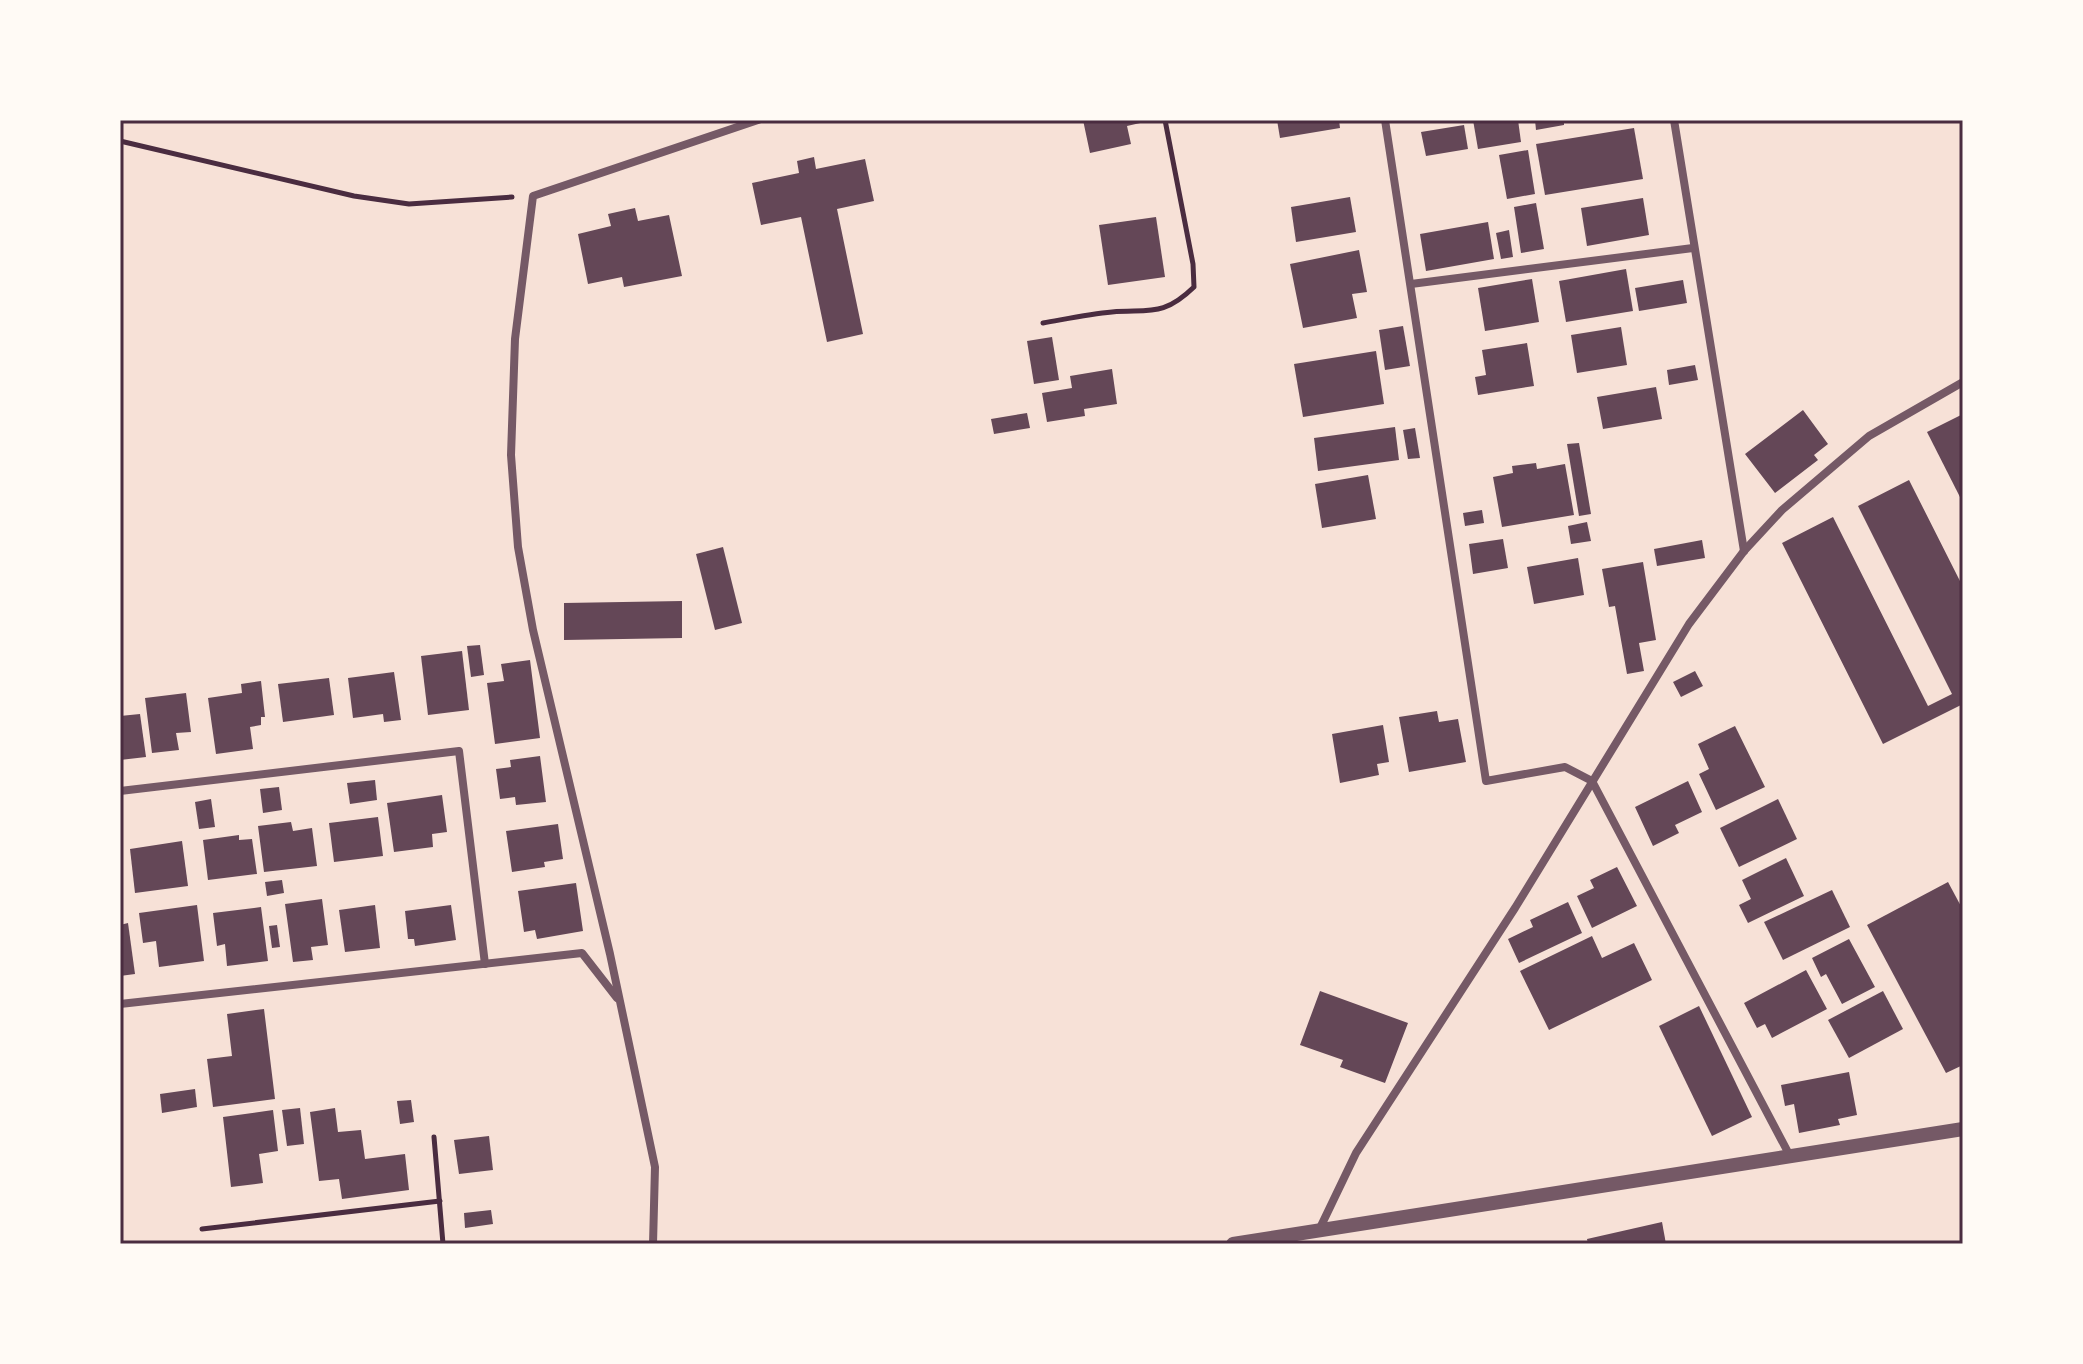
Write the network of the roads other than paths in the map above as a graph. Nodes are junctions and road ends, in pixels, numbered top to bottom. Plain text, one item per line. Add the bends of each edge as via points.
1 (758, 120) edge
2 (1385, 120) edge
3 (1674, 120) edge
4 (1693, 248) junction
5 (1411, 284) junction
6 (1963, 382) edge
7 (1744, 551) junction
8 (1592, 781) junction
9 (120, 791) edge
10 (485, 964) junction
11 (620, 1002) junction
12 (120, 1004) edge
13 (1963, 1129) edge
14 (1790, 1156) junction
15 (1320, 1228) junction
16 (653, 1244) edge
17 (1233, 1244) edge

1 - 11 street via 533,196 515,339 511,455 518,547
2 - 5 street
3 - 4 street
4 - 5 street
4 - 7 street
5 - 8 street via 1486,781 1565,767
6 - 7 street via 1869,436 1782,510
7 - 8 street via 1689,624
8 - 14 street
8 - 15 street via 1356,1153
9 - 10 street via 459,751
10 - 11 street via 582,953
10 - 12 street
11 - 16 street via 655,1167
13 - 14 street
14 - 15 street
15 - 17 street

